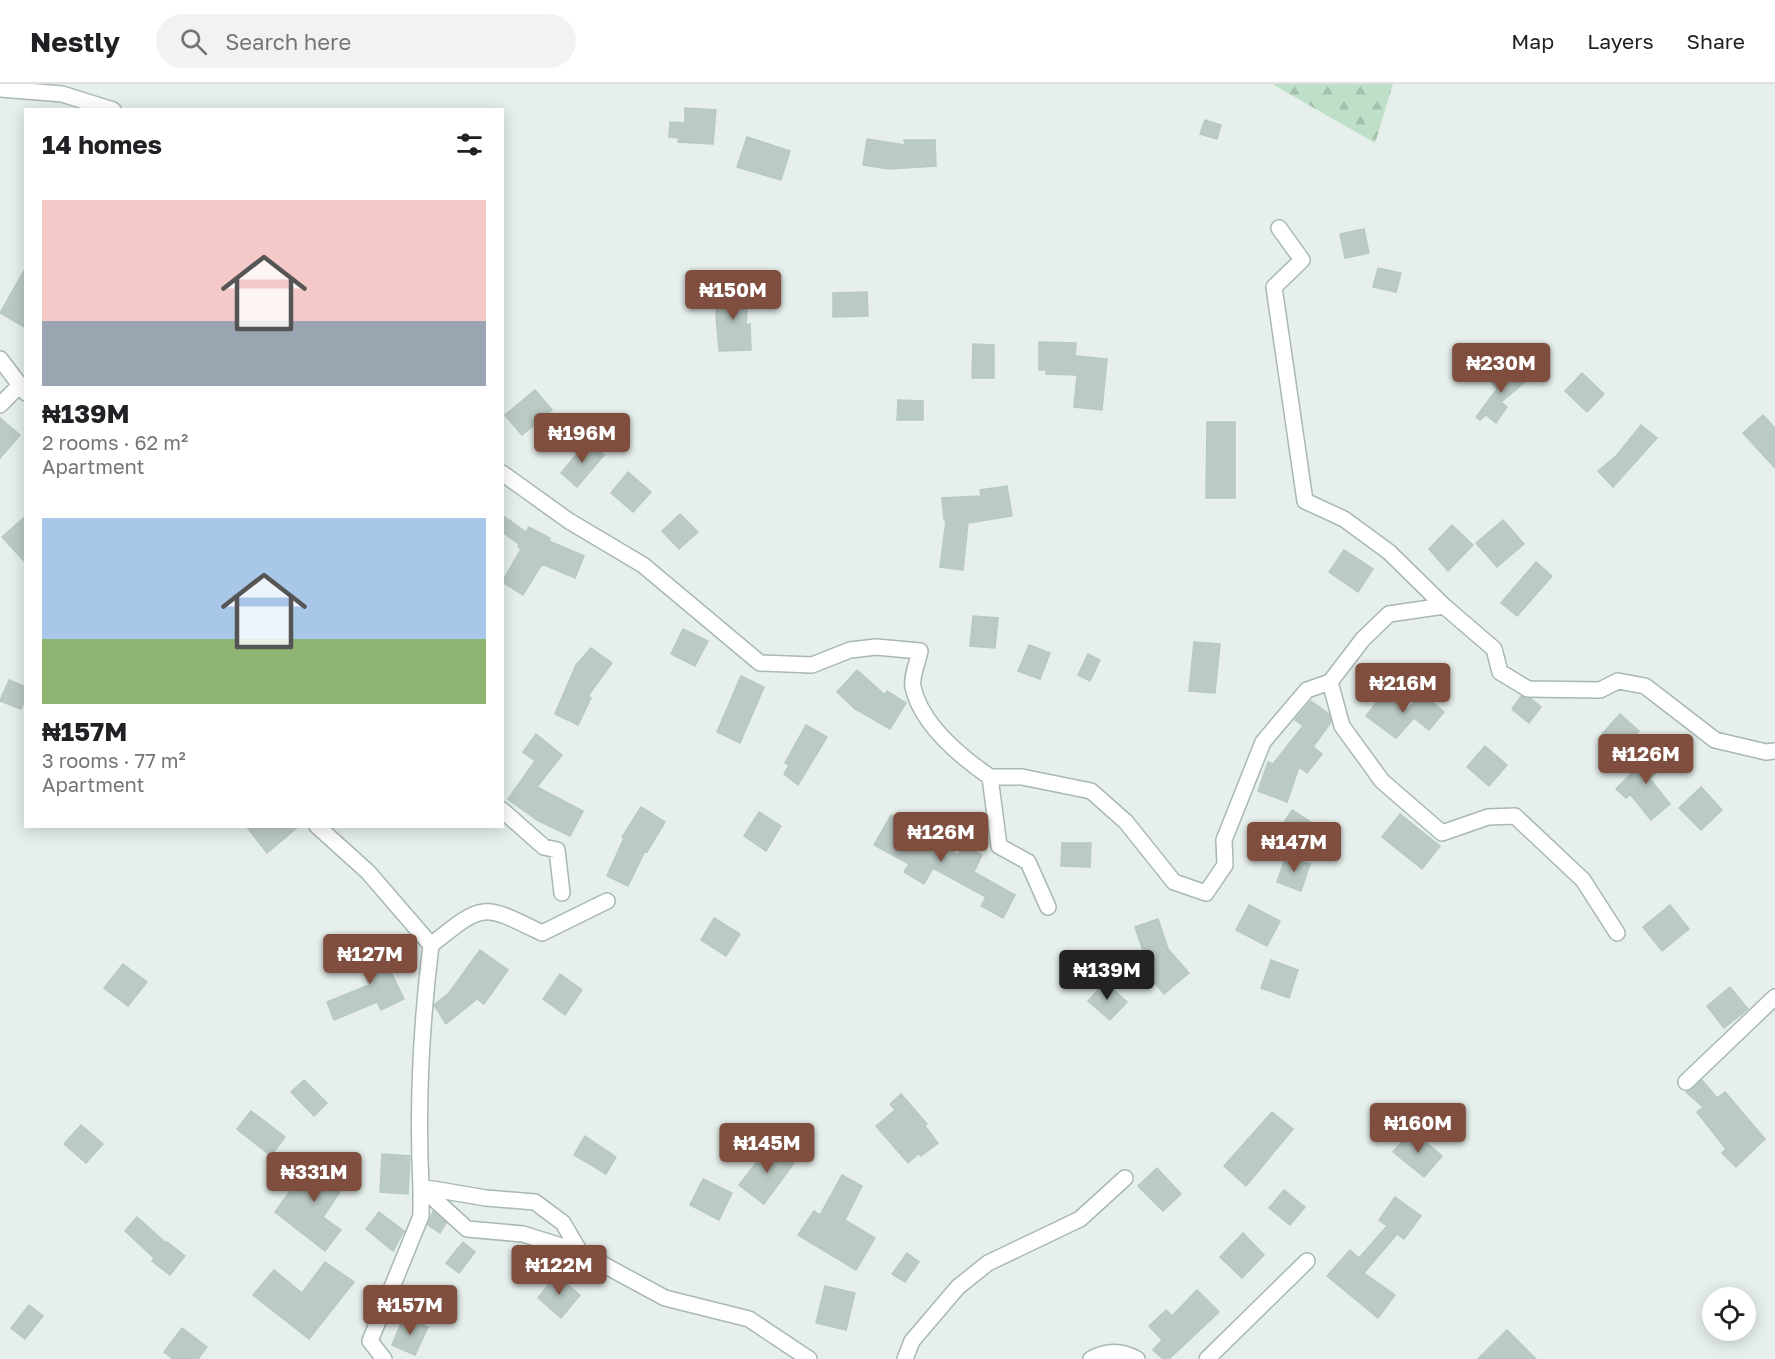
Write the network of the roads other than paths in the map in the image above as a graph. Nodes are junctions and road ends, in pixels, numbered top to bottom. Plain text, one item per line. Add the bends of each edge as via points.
1 (0, 86) edge
2 (106, 108) edge
3 (1279, 228) dead end
4 (0, 359) edge
5 (23, 389) edge
6 (0, 405) edge
7 (504, 474) edge
8 (1444, 606) junction
9 (1330, 682) junction
10 (1775, 751) edge
11 (990, 777) junction
12 (504, 812) edge
13 (319, 828) edge
14 (562, 893) dead end
15 (607, 901) dead end
16 (1048, 907) dead end
17 (1617, 933) dead end
18 (431, 945) junction
19 (1775, 997) edge
20 (1686, 1082) dead end
21 (1125, 1178) dead end
22 (421, 1187) junction
23 (580, 1252) junction
24 (1307, 1261) dead end
25 (384, 1359) edge
26 (809, 1359) edge
27 (905, 1359) edge
28 (1091, 1359) edge
29 (1137, 1359) edge
30 (1207, 1359) edge

1 - 2 street via 62,94
3 - 8 street via 1302,260 1274,287 1305,501 1344,519 1389,552
4 - 5 street
5 - 6 street
7 - 11 street via 569,521 644,565 760,663 812,664 850,650 876,647 920,651 913,685 922,709 957,754
8 - 9 street via 1389,614 1363,639
8 - 10 street via 1494,649 1500,672 1528,689 1600,690 1618,681 1645,686 1715,740
9 - 11 street via 1307,690 1263,742 1224,840 1225,865 1206,893 1174,882 1126,822 1091,791 1022,777
9 - 17 street via 1342,726 1382,781 1399,796 1442,833 1488,817 1515,816 1583,880
11 - 16 street via 999,846 1028,862
12 - 14 street via 544,847 557,850
13 - 18 street via 368,872
15 - 18 street via 542,933 488,910 469,915
18 - 22 street via 422,1019 418,1109
19 - 20 street
21 - 27 street via 1080,1219 988,1263 958,1287 912,1341
22 - 23 street via 466,1229 524,1234
22 - 23 street via 535,1202 563,1223
22 - 25 street via 422,1216 370,1341
23 - 26 street via 665,1298 749,1319
24 - 30 street
28 - 29 street via 1113,1351

